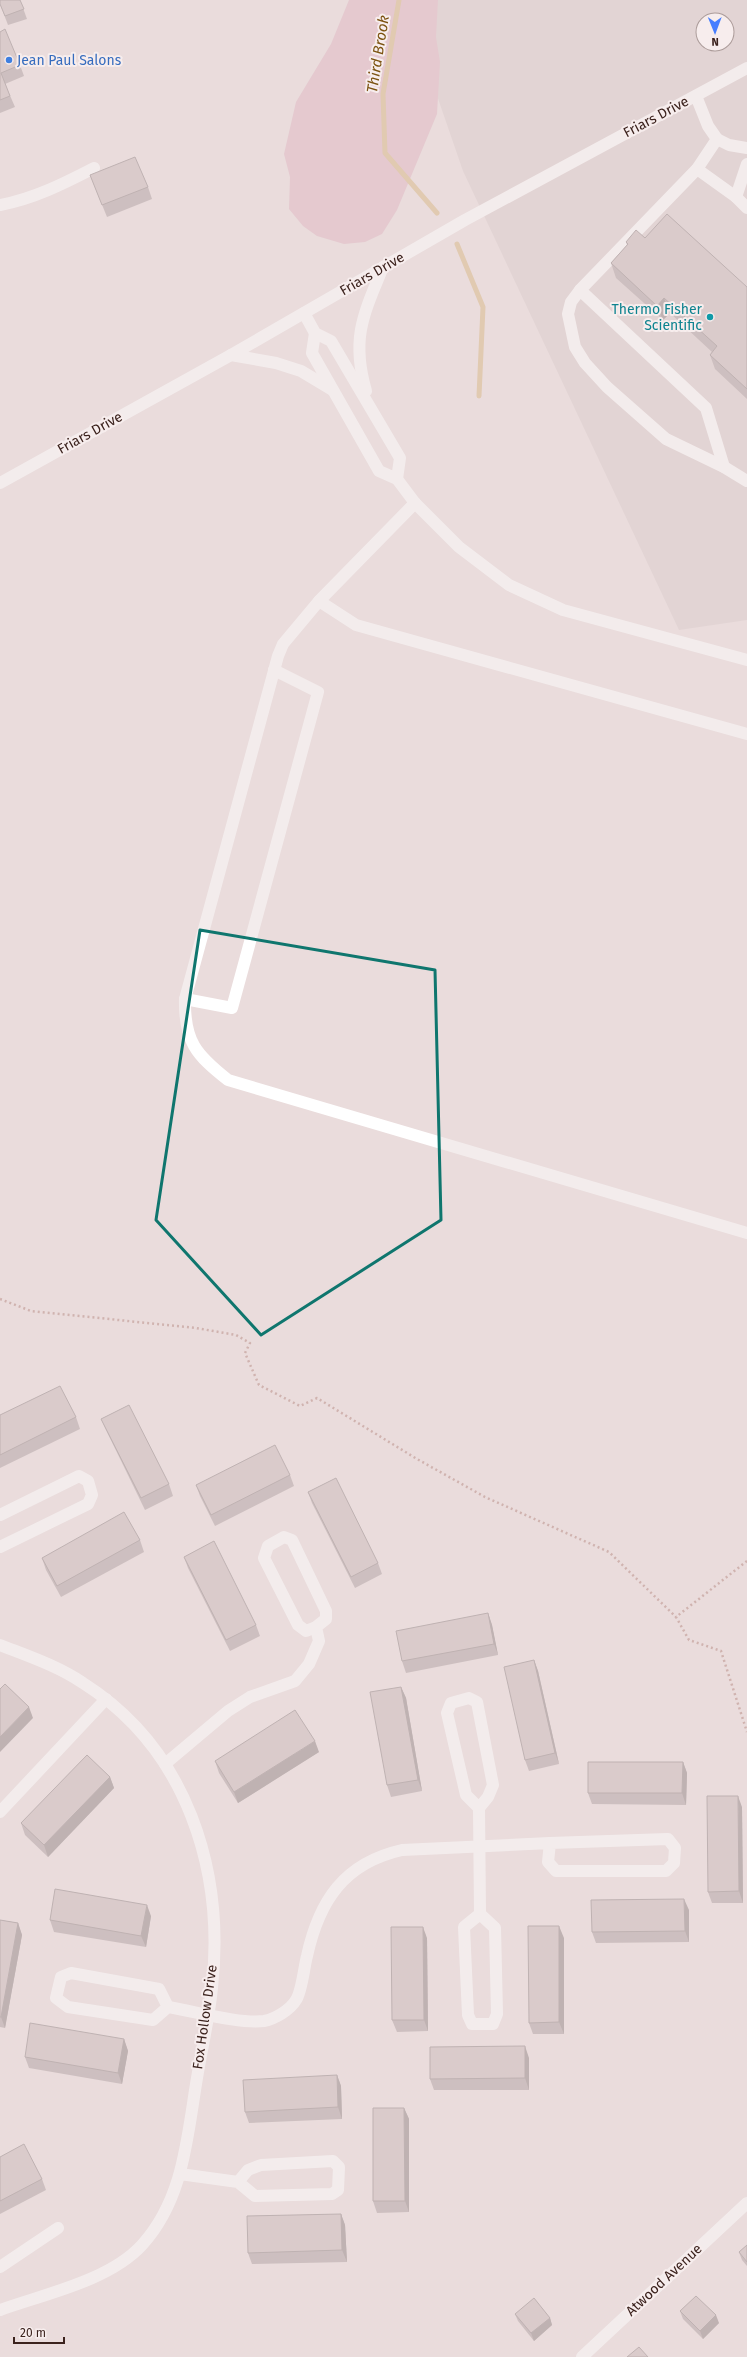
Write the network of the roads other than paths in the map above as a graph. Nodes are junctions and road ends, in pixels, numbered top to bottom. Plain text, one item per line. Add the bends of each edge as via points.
1 (747, 68) edge
2 (696, 96) junction
3 (717, 139) junction
4 (747, 148) edge
5 (747, 164) edge
6 (94, 168) dead end
7 (697, 169) junction
8 (736, 197) junction
9 (0, 205) edge
10 (747, 208) edge
11 (383, 267) junction
12 (580, 290) junction
13 (304, 313) junction
14 (314, 333) junction
15 (231, 355) junction
16 (331, 389) junction
17 (370, 408) junction
18 (724, 467) junction
19 (397, 479) junction
20 (747, 482) edge
21 (0, 483) edge
22 (415, 503) junction
23 (319, 601) junction
24 (747, 660) edge
25 (274, 670) junction
26 (747, 734) edge
27 (185, 999) junction
28 (747, 1233) edge
29 (0, 1515) edge
30 (0, 1546) edge
31 (316, 1626) junction
32 (0, 1645) edge
33 (106, 1699) junction
34 (164, 1764) junction
35 (479, 1808) junction
36 (0, 1812) edge
37 (550, 1842) junction
38 (480, 1846) junction
39 (480, 1914) junction
40 (168, 2007) junction
41 (208, 2014) junction
42 (180, 2174) junction
43 (238, 2182) junction
44 (747, 2203) edge
45 (58, 2228) dead end
46 (0, 2267) edge
47 (0, 2310) edge
48 (582, 2357) edge

1 - 2 street, Friars Drive
2 - 3 street via 708,126
2 - 11 street, Friars Drive
3 - 4 street via 729,145
3 - 7 street
5 - 8 street
6 - 9 street via 38,194
7 - 8 street
7 - 12 street
8 - 10 street
11 - 13 street, Friars Drive
11 - 17 street via 359,336 361,373
12 - 18 street via 706,408
12 - 18 street via 571,302 568,314 576,347 585,363 607,387 666,439
13 - 14 street
13 - 15 street, Friars Drive
14 - 16 street via 312,353
14 - 17 street via 331,341
15 - 16 street via 276,363 300,371
15 - 21 street, Friars Drive
16 - 19 street via 379,471
17 - 19 street via 400,458
18 - 20 street
19 - 22 street
22 - 23 street
22 - 24 street via 459,547 509,585 563,610
23 - 25 street via 283,644
23 - 26 street via 356,625
25 - 27 street
25 - 27 street via 318,692 232,1008
27 - 28 street via 184,1022 195,1049 209,1065 228,1080
29 - 30 street via 79,1476 88,1481 92,1495 88,1504
31 - 31 street via 326,1619 326,1611 292,1540 284,1537 268,1546 264,1558 298,1625 306,1631
31 - 34 street via 319,1640 309,1664 295,1681 250,1697 228,1711
32 - 33 street, Fox Hollow Drive via 46,1663 81,1681
33 - 34 street, Fox Hollow Drive via 140,1732
33 - 36 street
34 - 41 street, Fox Hollow Drive via 191,1812 208,1870 214,1948
35 - 35 street via 493,1785 477,1702 468,1698 451,1703 447,1712 466,1796
35 - 38 street
37 - 37 street via 548,1862 556,1871 666,1871 674,1863 675,1848 668,1839
37 - 38 street
38 - 39 street
38 - 41 street via 402,1850 380,1855 362,1866 341,1882 325,1904 312,1931 296,1999 281,2014 264,2021
39 - 39 street via 495,1928 497,2014 493,2024 472,2024 468,2016 464,1927
40 - 40 street via 153,2020 68,2007 56,1998 61,1977 71,1972 158,1989
40 - 41 street
41 - 42 street, Fox Hollow Drive
42 - 43 street
42 - 47 street, Fox Hollow Drive via 164,2215 140,2247 125,2260 91,2278
43 - 43 street via 255,2196 332,2194 338,2190 339,2167 333,2161 261,2165 248,2170
44 - 48 street, Atwood Avenue
45 - 46 street

